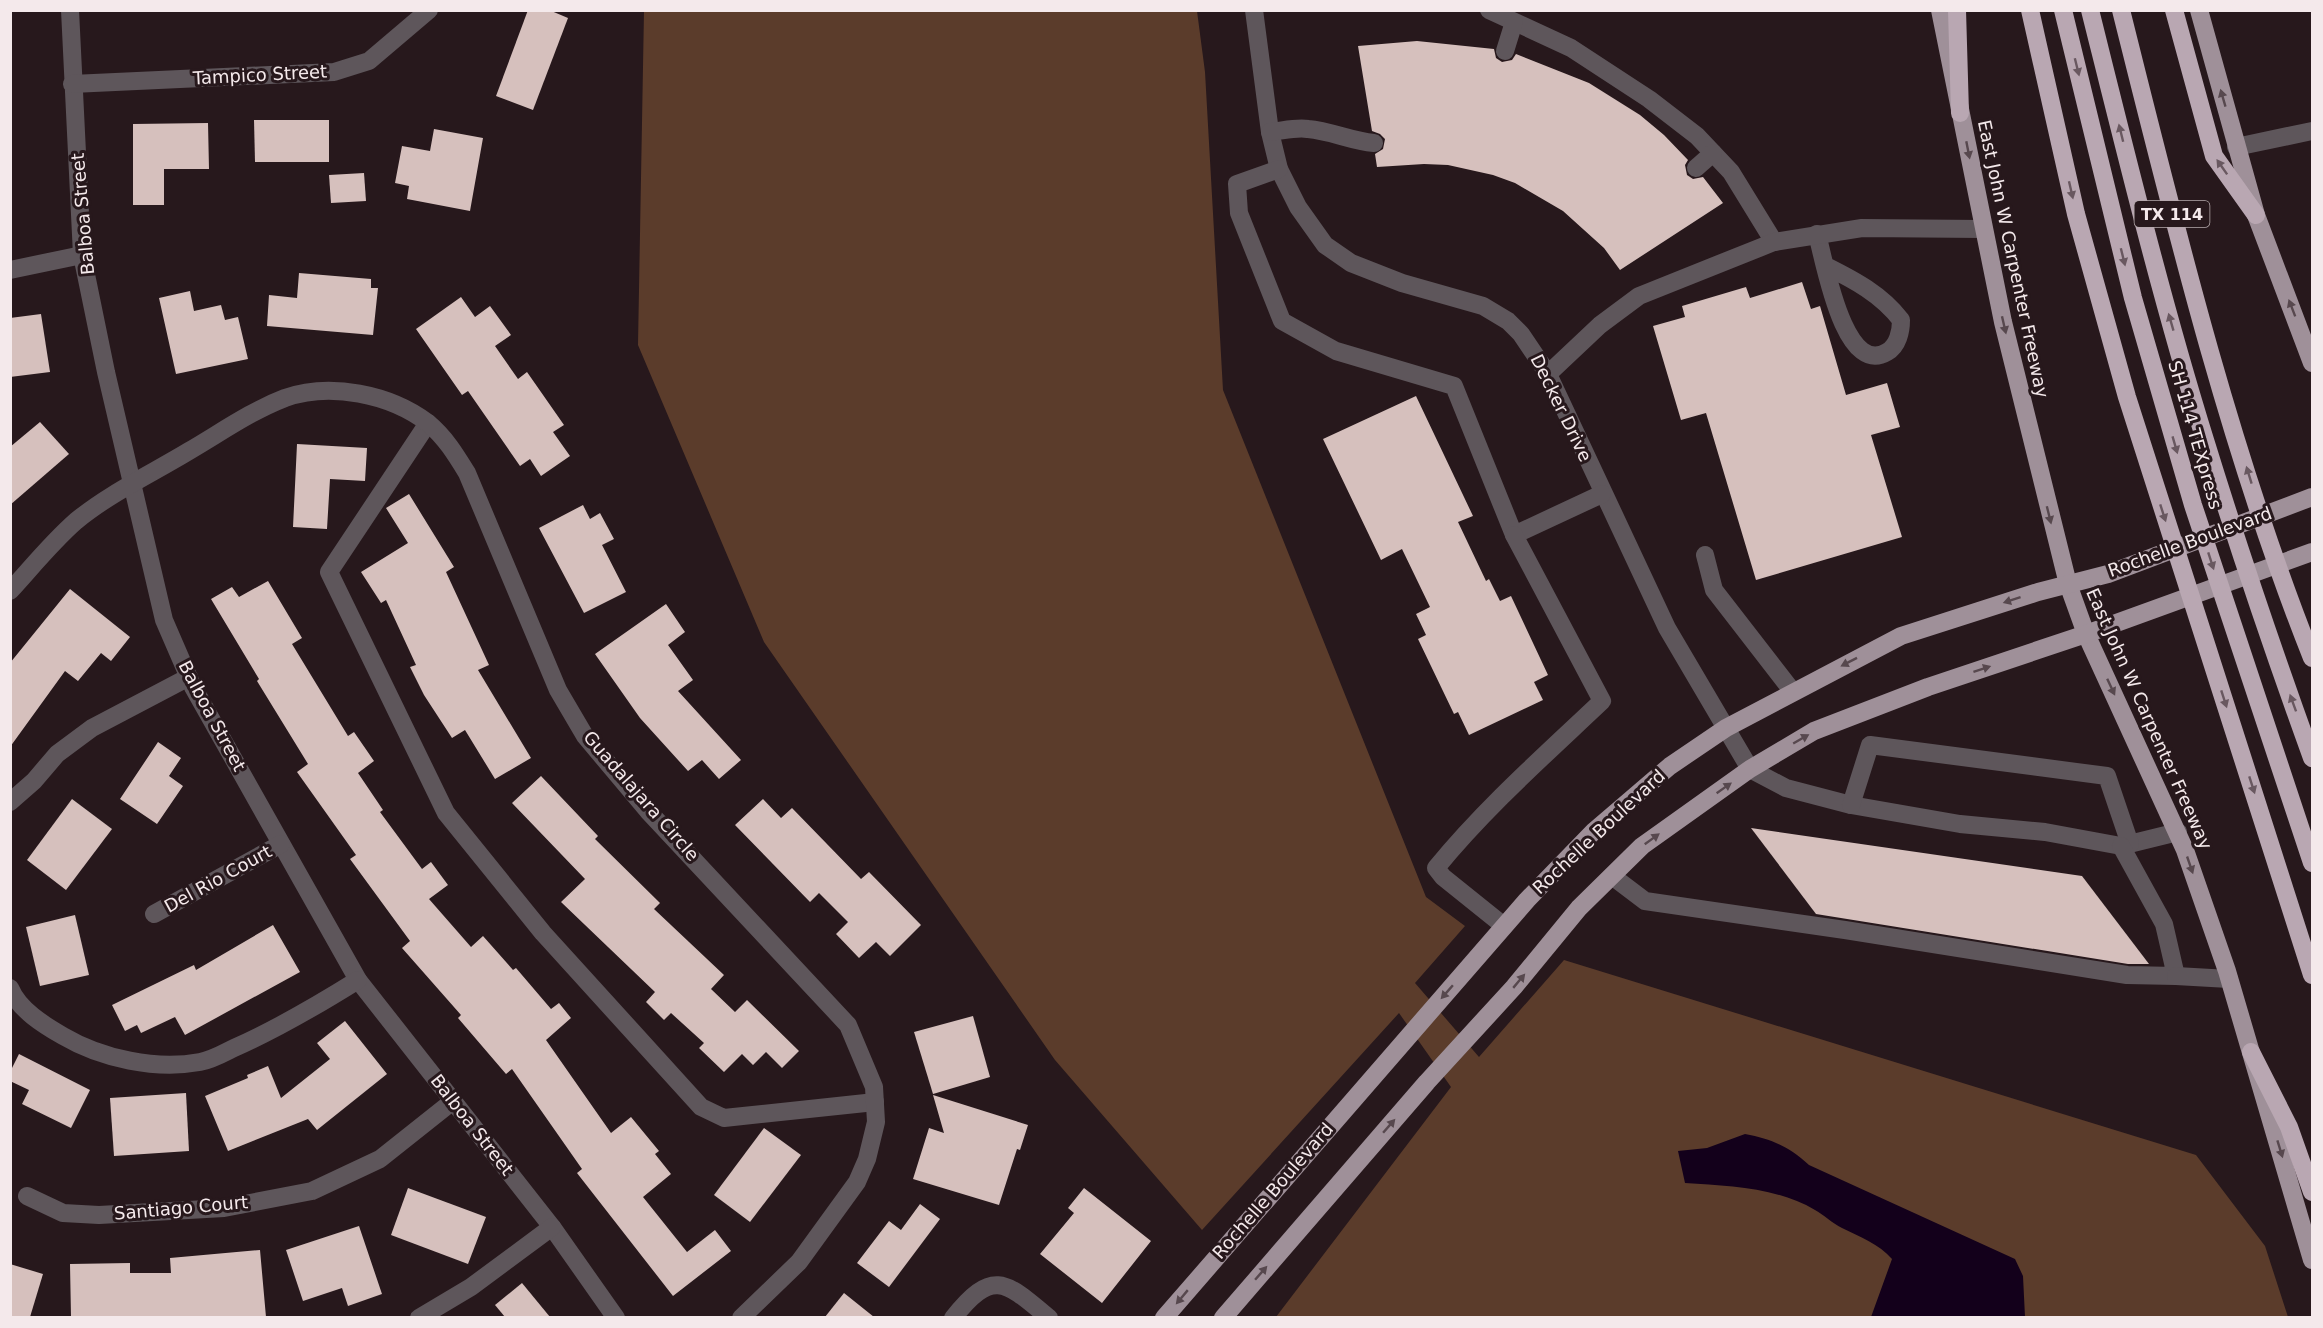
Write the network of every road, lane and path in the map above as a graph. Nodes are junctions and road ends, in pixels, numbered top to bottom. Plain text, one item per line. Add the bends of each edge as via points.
1 (70, 10) edge
2 (429, 10) edge
3 (1254, 10) edge
4 (1489, 10) edge
5 (1940, 10) edge
6 (1957, 10) edge
7 (2030, 10) edge
8 (2063, 10) edge
9 (2090, 10) edge
10 (2121, 10) edge
11 (2174, 10) edge
12 (2199, 10) edge
13 (1514, 22) junction
14 (1505, 51) dead end
15 (72, 84) junction
16 (1960, 113) junction
17 (2313, 131) edge
18 (1270, 132) junction
19 (1374, 143) dead end
20 (2236, 147) junction
21 (1713, 153) junction
22 (1696, 168) dead end
23 (1279, 169) junction
24 (2256, 215) junction
25 (1983, 229) junction
26 (1817, 234) junction
27 (1774, 242) junction
28 (82, 255) junction
29 (1826, 266) junction
30 (10, 270) edge
31 (2313, 363) edge
32 (1548, 374) junction
33 (428, 423) junction
34 (131, 484) junction
35 (1602, 494) junction
36 (2313, 497) edge
37 (1514, 535) junction
38 (2313, 552) edge
39 (1705, 555) dead end
40 (2068, 584) junction
41 (10, 591) edge
42 (2286, 591) junction
43 (2313, 624) edge
44 (2086, 634) junction
45 (2313, 658) edge
46 (189, 677) junction
47 (1793, 692) junction
48 (1726, 728) junction
49 (2313, 758) edge
50 (1750, 769) junction
51 (10, 802) edge
52 (1851, 805) junction
53 (2178, 832) junction
54 (281, 844) junction
55 (2126, 845) junction
56 (2313, 863) edge
57 (1612, 876) junction
58 (154, 914) dead end
59 (1504, 926) junction
60 (2313, 975) edge
61 (2176, 976) junction
62 (2229, 979) junction
63 (358, 980) junction
64 (10, 988) edge
65 (2251, 1052) junction
66 (453, 1101) junction
67 (875, 1102) junction
68 (2313, 1192) edge
69 (27, 1196) dead end
70 (552, 1227) junction
71 (2313, 1260) edge
72 (419, 1317) edge
73 (616, 1317) edge
74 (741, 1317) edge
75 (953, 1317) edge
76 (1049, 1317) edge
77 (1164, 1317) edge
78 (1223, 1317) edge

1 - 15 street, Balboa Street
2 - 15 street, Tampico Street via 369,60 334,72
3 - 18 street, Decker Drive
4 - 13 street
5 - 16 main road, East John W Carpenter Freeway
6 - 16 highway
7 -> 60 highway via 2076,214 2127,397
8 -> 56 highway, SH 114 TEXpress via 2133,298 2193,506
49 -> 9 highway, SH 114 TEXpress via 2204,439
42 -> 10 highway, TX 114 via 2176,229
24 -> 11 highway via 2214,156
20 -> 12 main road
13 - 14 street
13 - 21 street via 1571,48 1649,99
15 - 28 street, Balboa Street
16 -> 25 main road, East John W Carpenter Freeway
17 - 20 street
18 - 19 street via 1305,128
18 - 23 street, Decker Drive
20 - 24 main road
21 - 22 street
21 - 27 street via 1731,172
23 - 32 street, Decker Drive via 1298,207 1325,245 1351,263 1382,275 1483,306 1521,334
23 - 37 street via 1236,184 1239,213 1282,321 1336,351 1454,386
31 -> 24 main road
25 - 26 street via 1884,227
25 -> 40 main road, East John W Carpenter Freeway
26 - 27 street
26 - 29 street
27 - 32 street via 1639,296 1600,325
28 - 30 street
28 - 34 street, Balboa Street
29 - 29 street via 1853,345 1876,357 1889,351 1900,334 1901,320 1890,306 1858,282
32 - 35 street, Decker Drive
33 - 34 street, Guadalajara Circle via 379,398 353,393 321,392 286,398
33 - 67 street, Guadalajara Circle via 452,447 467,473 558,690 585,736 648,811 848,1025 874,1087
33 - 67 street via 329,572 446,813 543,933 702,1107 724,1118
34 - 41 street, Guadalajara Circle via 78,520
34 - 46 street, Balboa Street via 164,620
35 - 37 street
35 - 48 street, Decker Drive via 1667,628
36 - 40 main road, Rochelle Boulevard via 2108,574
37 - 59 street via 1602,701 1510,788 1436,868
38 - 44 main road
39 - 47 street via 1714,590
40 - 44 main road, East John W Carpenter Freeway
40 -> 47 main road, Rochelle Boulevard via 1901,636
42 - 43 highway
42 - 45 highway, TX 114
50 -> 44 main road via 1814,731 1928,687
44 -> 53 main road, East John W Carpenter Freeway
46 - 51 street via 92,728 57,754
46 - 54 street, Balboa Street
47 - 48 main road, Rochelle Boulevard
48 - 50 street, Decker Drive
48 - 59 main road, Rochelle Boulevard via 1670,766 1594,831
50 - 52 street via 1786,788
57 -> 50 main road via 1642,846
52 - 55 street via 1960,824
52 - 55 street via 1870,745 2107,776
53 - 55 street
53 -> 62 main road, East John W Carpenter Freeway
54 - 58 street, Del Rio Court
54 - 63 street, Balboa Street
55 - 61 street via 2164,924
57 - 61 street via 1645,901 2127,975
78 -> 57 main road
59 -> 77 main road, Rochelle Boulevard
61 - 62 street
62 - 65 main road, East John W Carpenter Freeway
63 - 64 street via 213,1058 166,1065 133,1061 78,1045 39,1022
63 - 66 street, Balboa Street
65 - 68 highway via 2289,1127
65 -> 71 main road, East John W Carpenter Freeway
66 - 69 street, Santiago Court via 380,1158 312,1191 224,1208 99,1215 63,1213
66 - 70 street, Balboa Street
67 - 74 street, Guadalajara Circle via 876,1122 857,1182 799,1262
70 - 72 street via 471,1287
70 - 73 street, Balboa Street
75 - 76 street via 970,1296 993,1284 1007,1286

